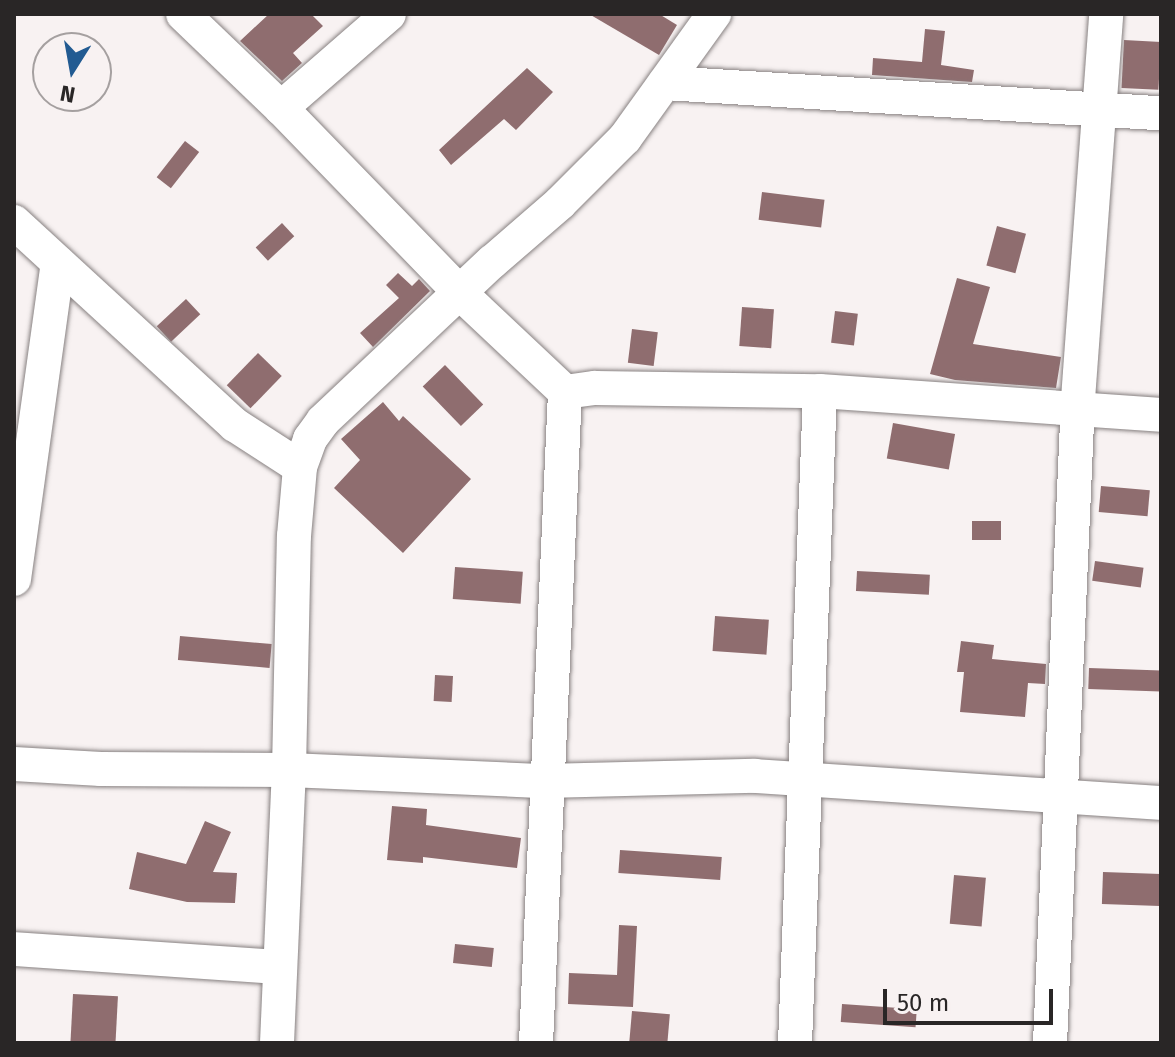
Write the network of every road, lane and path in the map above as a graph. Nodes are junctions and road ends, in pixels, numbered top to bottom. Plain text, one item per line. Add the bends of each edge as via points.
1 (183, 14) edge
2 (389, 14) edge
3 (714, 14) edge
4 (1106, 14) edge
5 (665, 83) junction
6 (281, 108) junction
7 (1099, 110) junction
8 (1161, 113) edge
9 (14, 222) edge
10 (58, 263) junction
11 (461, 294) junction
12 (820, 391) junction
13 (565, 392) junction
14 (1078, 409) junction
15 (1161, 415) edge
16 (300, 467) junction
17 (14, 579) edge
18 (14, 764) edge
19 (289, 770) junction
20 (805, 779) junction
21 (545, 781) junction
22 (1059, 796) junction
23 (1161, 803) edge
24 (14, 949) edge
25 (279, 967) junction
26 (277, 1043) edge
27 (536, 1043) edge
28 (795, 1043) edge
29 (1050, 1043) edge

1 - 6 street
2 - 6 street
3 - 5 street
4 - 7 street
5 - 7 street
5 - 11 street via 625,138
6 - 11 street
7 - 8 street
7 - 14 street
9 - 10 street
10 - 16 street via 235,425
10 - 17 street
11 - 13 street
11 - 16 street via 323,421
12 - 13 street
12 - 14 street
12 - 20 street
13 - 21 street
14 - 15 street
14 - 22 street
16 - 19 street
18 - 19 street
19 - 21 street
19 - 25 street
20 - 21 street
20 - 22 street
20 - 28 street
21 - 27 street
22 - 23 street
22 - 29 street
24 - 25 street
25 - 26 street

